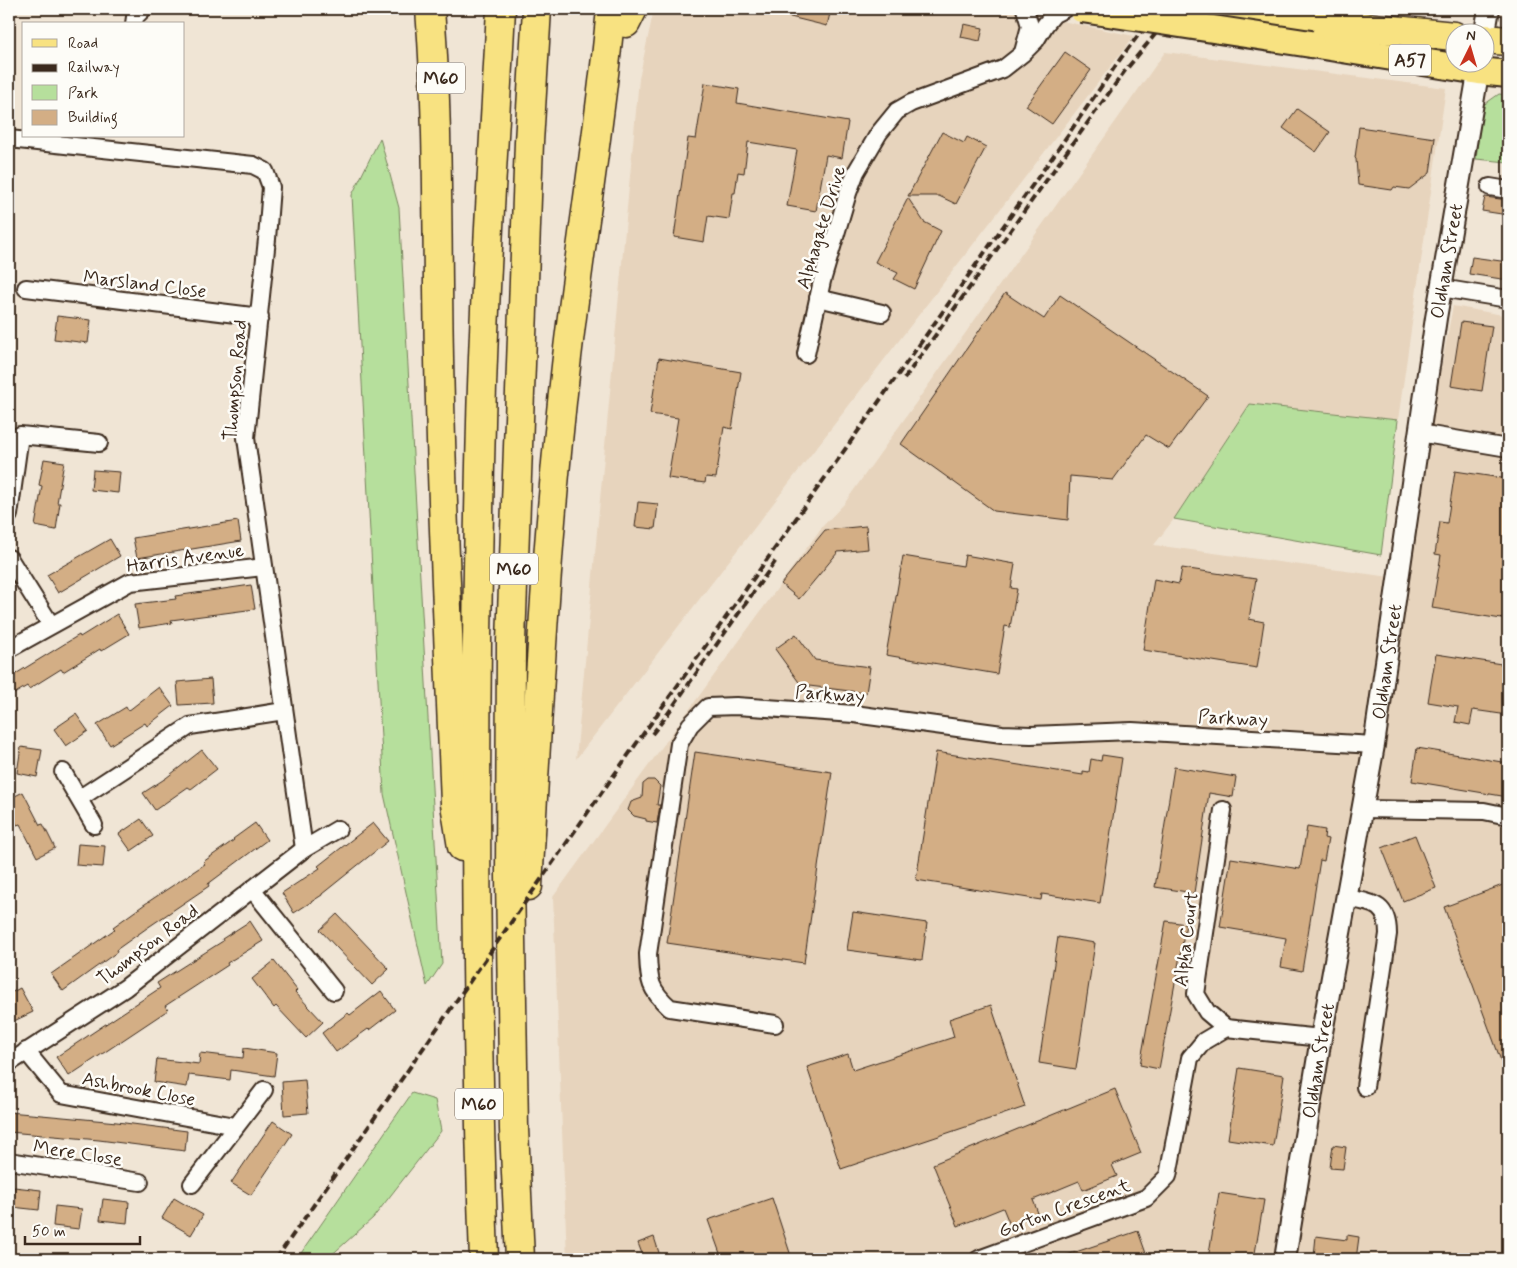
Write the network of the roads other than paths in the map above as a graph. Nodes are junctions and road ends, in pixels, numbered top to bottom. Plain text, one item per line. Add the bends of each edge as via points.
1 (143, 9) edge
2 (430, 9) edge
3 (446, 9) edge
4 (501, 9) edge
5 (537, 9) edge
6 (1025, 9) edge
7 (1064, 9) edge
8 (1082, 9) edge
9 (1236, 9) edge
10 (1489, 9) edge
11 (621, 15) edge
12 (134, 22) edge
13 (1487, 22) edge
14 (1444, 35) edge
15 (1494, 39) edge
16 (1508, 41) edge
17 (1022, 54) junction
18 (1444, 62) edge
19 (1494, 70) edge
20 (1479, 72) edge
21 (1508, 74) edge
22 (9, 139) edge
23 (106, 143) edge
24 (436, 148) junction
25 (1490, 187) dead end
26 (1508, 190) edge
27 (26, 288) dead end
28 (1442, 288) junction
29 (818, 298) junction
30 (1508, 299) edge
31 (882, 313) dead end
32 (260, 317) junction
33 (806, 354) dead end
34 (1419, 433) junction
35 (99, 443) dead end
36 (1508, 448) edge
37 (9, 515) edge
38 (9, 558) edge
39 (264, 567) junction
40 (51, 625) junction
41 (9, 649) edge
42 (284, 712) junction
43 (1374, 745) junction
44 (63, 772) dead end
45 (80, 798) junction
46 (1363, 809) junction
47 (1223, 810) dead end
48 (1508, 816) edge
49 (94, 825) dead end
50 (338, 829) dead end
51 (304, 849) junction
52 (252, 889) junction
53 (1346, 898) junction
54 (476, 948) junction
55 (334, 991) dead end
56 (775, 1024) dead end
57 (1226, 1028) junction
58 (1321, 1038) junction
59 (26, 1051) junction
60 (9, 1063) edge
61 (1365, 1087) dead end
62 (264, 1090) dead end
63 (235, 1126) junction
64 (514, 1129) junction
65 (9, 1161) edge
66 (140, 1182) dead end
67 (192, 1184) dead end
68 (484, 1259) edge
69 (520, 1259) edge
70 (979, 1259) edge
71 (1285, 1259) edge

1 - 12 street
2 - 24 highway, M60
3 - 24 highway, M60
4 - 54 highway, M60 via 481,420 475,774
5 - 64 highway, M60 via 529,142 511,642
6 - 17 street via 1030,26
7 - 17 street, Alphagate Drive via 1054,14
8 - 18 main road, A57, bridge
9 - 14 highway via 1314,22
10 - 13 street
11 - 64 highway, M60 via 606,63 566,364 552,502
15 - 16 highway
17 - 29 street, Alphagate Drive via 1003,69 897,111 879,133 856,172
19 - 21 main road, A57
20 - 28 street, Oldham Street
22 - 23 street, Thompson Road
23 - 32 street, Thompson Road via 254,165 265,172 271,187
24 - 54 highway, M60 via 440,401 455,804
25 - 26 street
27 - 32 street, Marsland Close
28 - 30 street
28 - 34 street, Oldham Street
29 - 31 street
29 - 33 street, Alphagate Drive
32 - 39 street, Thompson Road via 246,438
34 - 36 street
34 - 43 street, Oldham Street
35 - 37 street via 20,435
38 - 40 street
39 - 40 street, Harris Avenue via 130,582
39 - 42 street, Thompson Road
40 - 41 street, Harris Avenue
42 - 45 street via 190,726
42 - 51 street, Thompson Road
43 - 46 street, Oldham Street
43 - 56 street, Parkway via 1132,731 1002,734 854,714 708,707 690,725 679,744 648,954 649,980 659,999 670,1008
44 - 45 street
45 - 49 street
46 - 48 street via 1484,811
46 - 53 street, Oldham Street
47 - 57 street, Alpha Court via 1196,994 1207,1012
50 - 51 street, Thompson Road
51 - 52 street, Thompson Road
52 - 55 street
52 - 59 street, Thompson Road via 125,988
53 - 58 street, Oldham Street
53 - 61 street via 1371,903 1381,909 1388,920
54 - 68 highway, M60
57 - 58 street
57 - 70 street, Gorton Crescent via 1204,1041 1190,1058 1168,1176 1146,1198
58 - 71 street, Oldham Street
59 - 60 street, Thompson Road
59 - 63 street, Ashbrook Close via 61,1094
62 - 63 street
63 - 67 street
64 - 69 highway, M60
65 - 66 street, Mere Close

